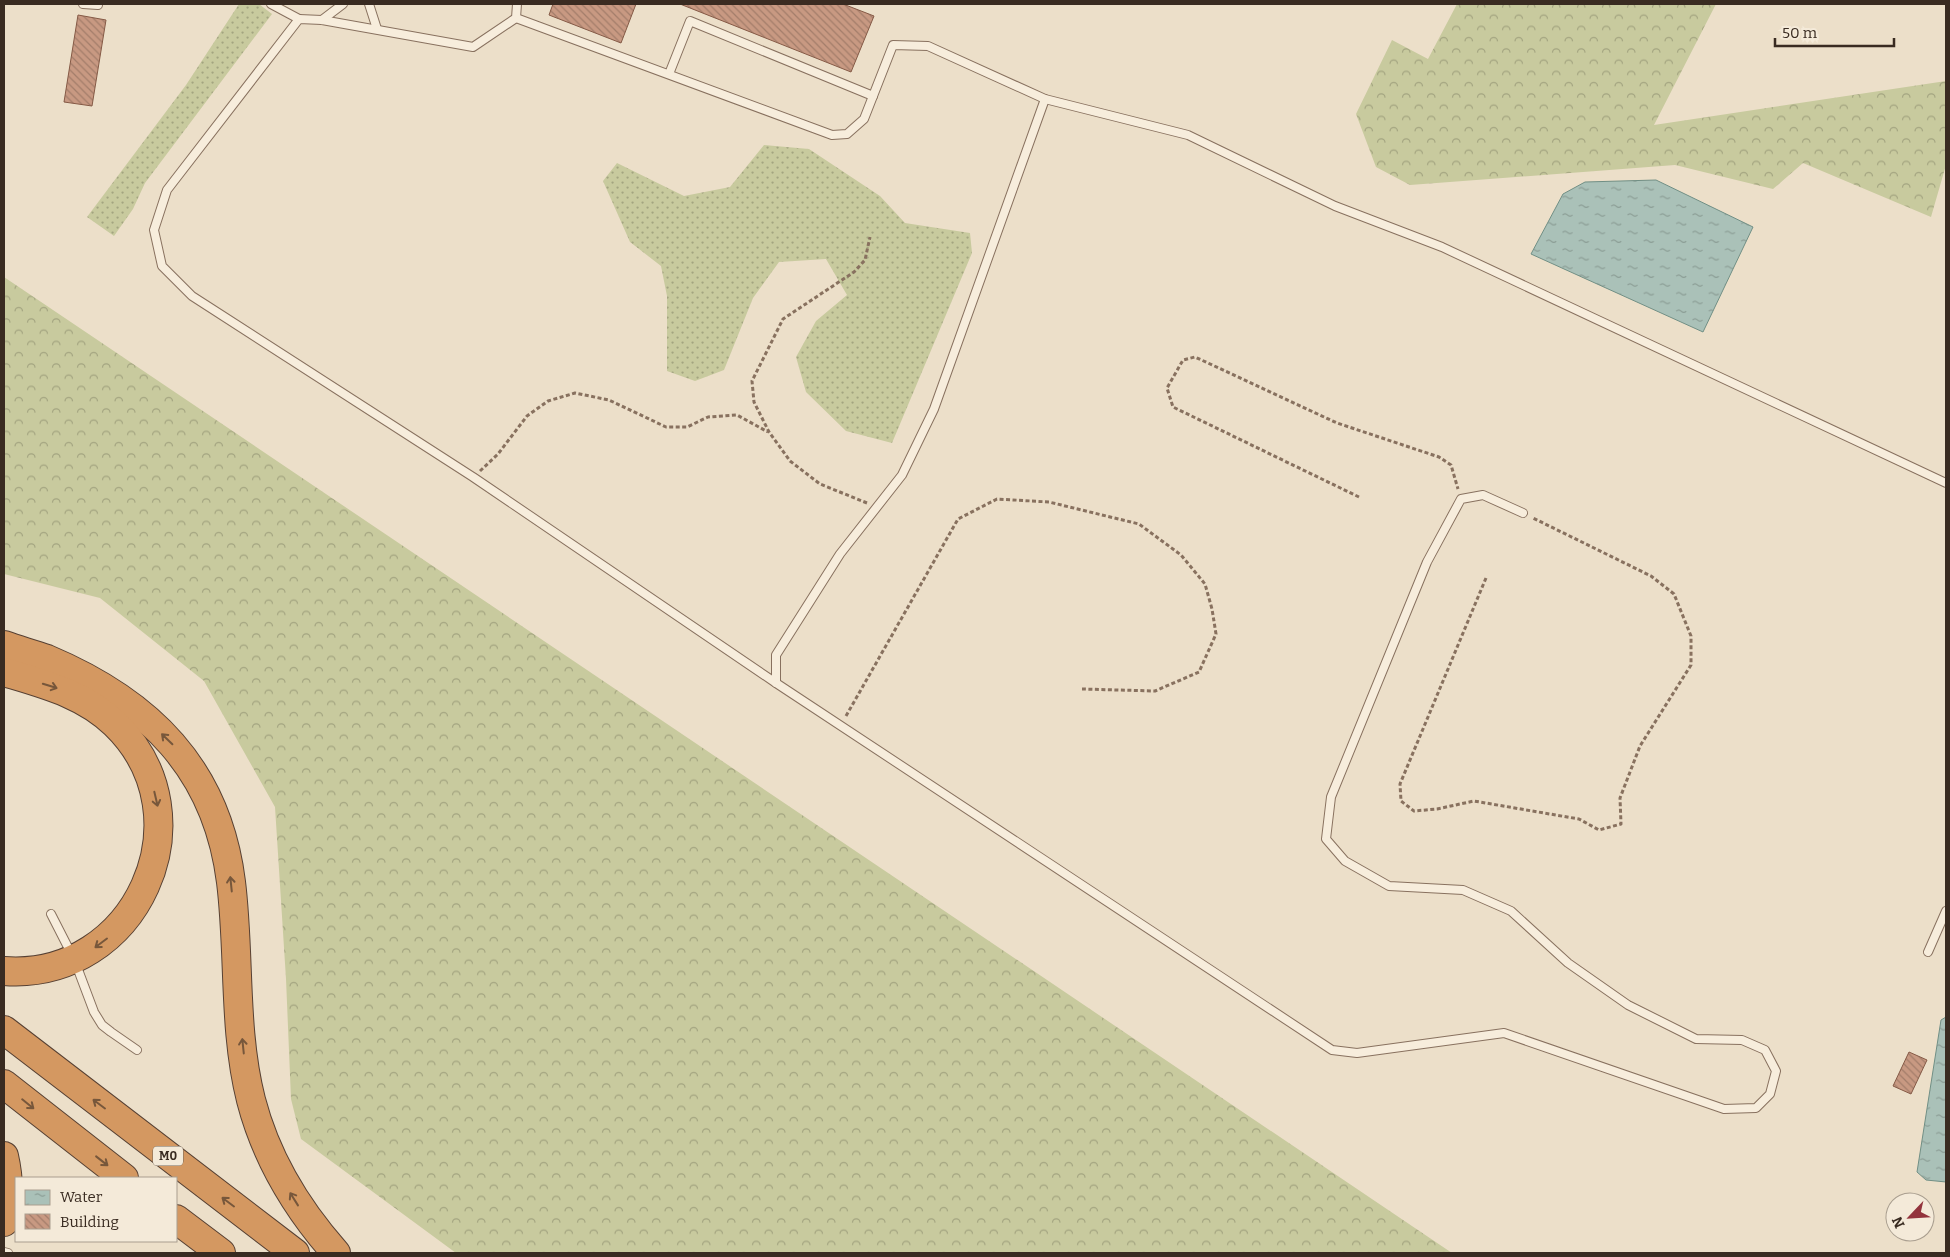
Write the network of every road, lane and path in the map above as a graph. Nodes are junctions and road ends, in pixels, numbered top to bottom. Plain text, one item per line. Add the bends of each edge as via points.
1 (83, 4) edge
2 (98, 4) edge
3 (271, 4) edge
4 (343, 4) edge
5 (369, 4) edge
6 (517, 4) edge
7 (516, 18) junction
8 (299, 19) junction
9 (322, 20) junction
10 (377, 29) junction
11 (669, 74) junction
12 (873, 96) junction
13 (1045, 99) junction
14 (870, 237) dead end
15 (769, 432) junction
16 (473, 477) junction
17 (1946, 483) edge
18 (1359, 497) dead end
19 (1461, 499) junction
20 (877, 507) junction
21 (1523, 513) joint
22 (1486, 578) dead end
23 (4, 646) edge
24 (4, 672) edge
25 (776, 683) junction
26 (1082, 689) dead end
27 (840, 725) junction
28 (1946, 911) edge
29 (51, 914) dead end
30 (1928, 952) dead end
31 (74, 959) junction
32 (4, 971) edge
33 (4, 1030) edge
34 (137, 1050) dead end
35 (4, 1084) edge
36 (4, 1156) edge
37 (123, 1177) edge
38 (178, 1221) edge
39 (4, 1222) edge
40 (4, 1252) edge
41 (8, 1253) edge
42 (221, 1253) edge
43 (295, 1253) edge
44 (336, 1253) edge

1 - 2 lane
3 - 8 lane
4 - 9 lane
5 - 10 lane
6 - 7 lane
7 - 10 lane via 473,47
7 - 11 lane
8 - 9 lane
8 - 16 lane via 168,190 154,230 162,266 192,296
9 - 10 lane
11 - 12 lane via 832,135 847,134 864,119
11 - 12 lane via 690,21
12 - 13 lane via 894,45 928,46
13 - 17 lane via 1188,135 1334,206 1442,247
13 - 20 lane via 934,409 902,475
14 - 15 path via 865,260 854,272 783,319 752,381 754,402
15 - 16 path via 738,414 708,417 687,427 666,427 609,400 576,393 548,401 528,416 498,454
15 - 20 path via 790,461 820,484
16 - 25 lane
18 - 19 path via 1173,407 1167,388 1183,360 1194,357 1337,423 1439,456 1451,465
19 - 21 lane via 1483,495
19 - 27 lane via 1427,562 1331,797 1326,839 1345,861 1389,886 1463,890 1511,911 1568,964 1628,1005 1696,1039 1742,1040 1765,1050 1776,1071 1770,1094 1756,1108 1724,1110 1504,1033 1357,1053 1332,1050
20 - 25 lane via 840,554 776,655
21 - 22 path via 1651,576 1674,594 1691,636 1691,665 1640,746 1620,798 1621,824 1599,830 1580,820 1474,801 1414,811 1402,801 1400,784
44 -> 23 highway via 290,1194 255,1114 241,1031 231,882 220,828 191,767 168,738 101,687 46,659
24 -> 31 highway via 62,690 106,716 135,747 147,771 156,802 158,846 141,896 125,920 108,937
25 - 27 lane
26 - 27 path via 1155,691 1199,672 1216,634 1205,584 1181,555 1139,524 1049,502 997,499 958,519
28 - 30 lane
29 - 31 lane
31 - 32 highway via 41,969
31 - 34 lane via 94,1012 102,1024
43 -> 33 highway, M0
35 -> 37 highway
36 - 39 highway via 8,1193
38 - 42 highway
40 - 41 lane

